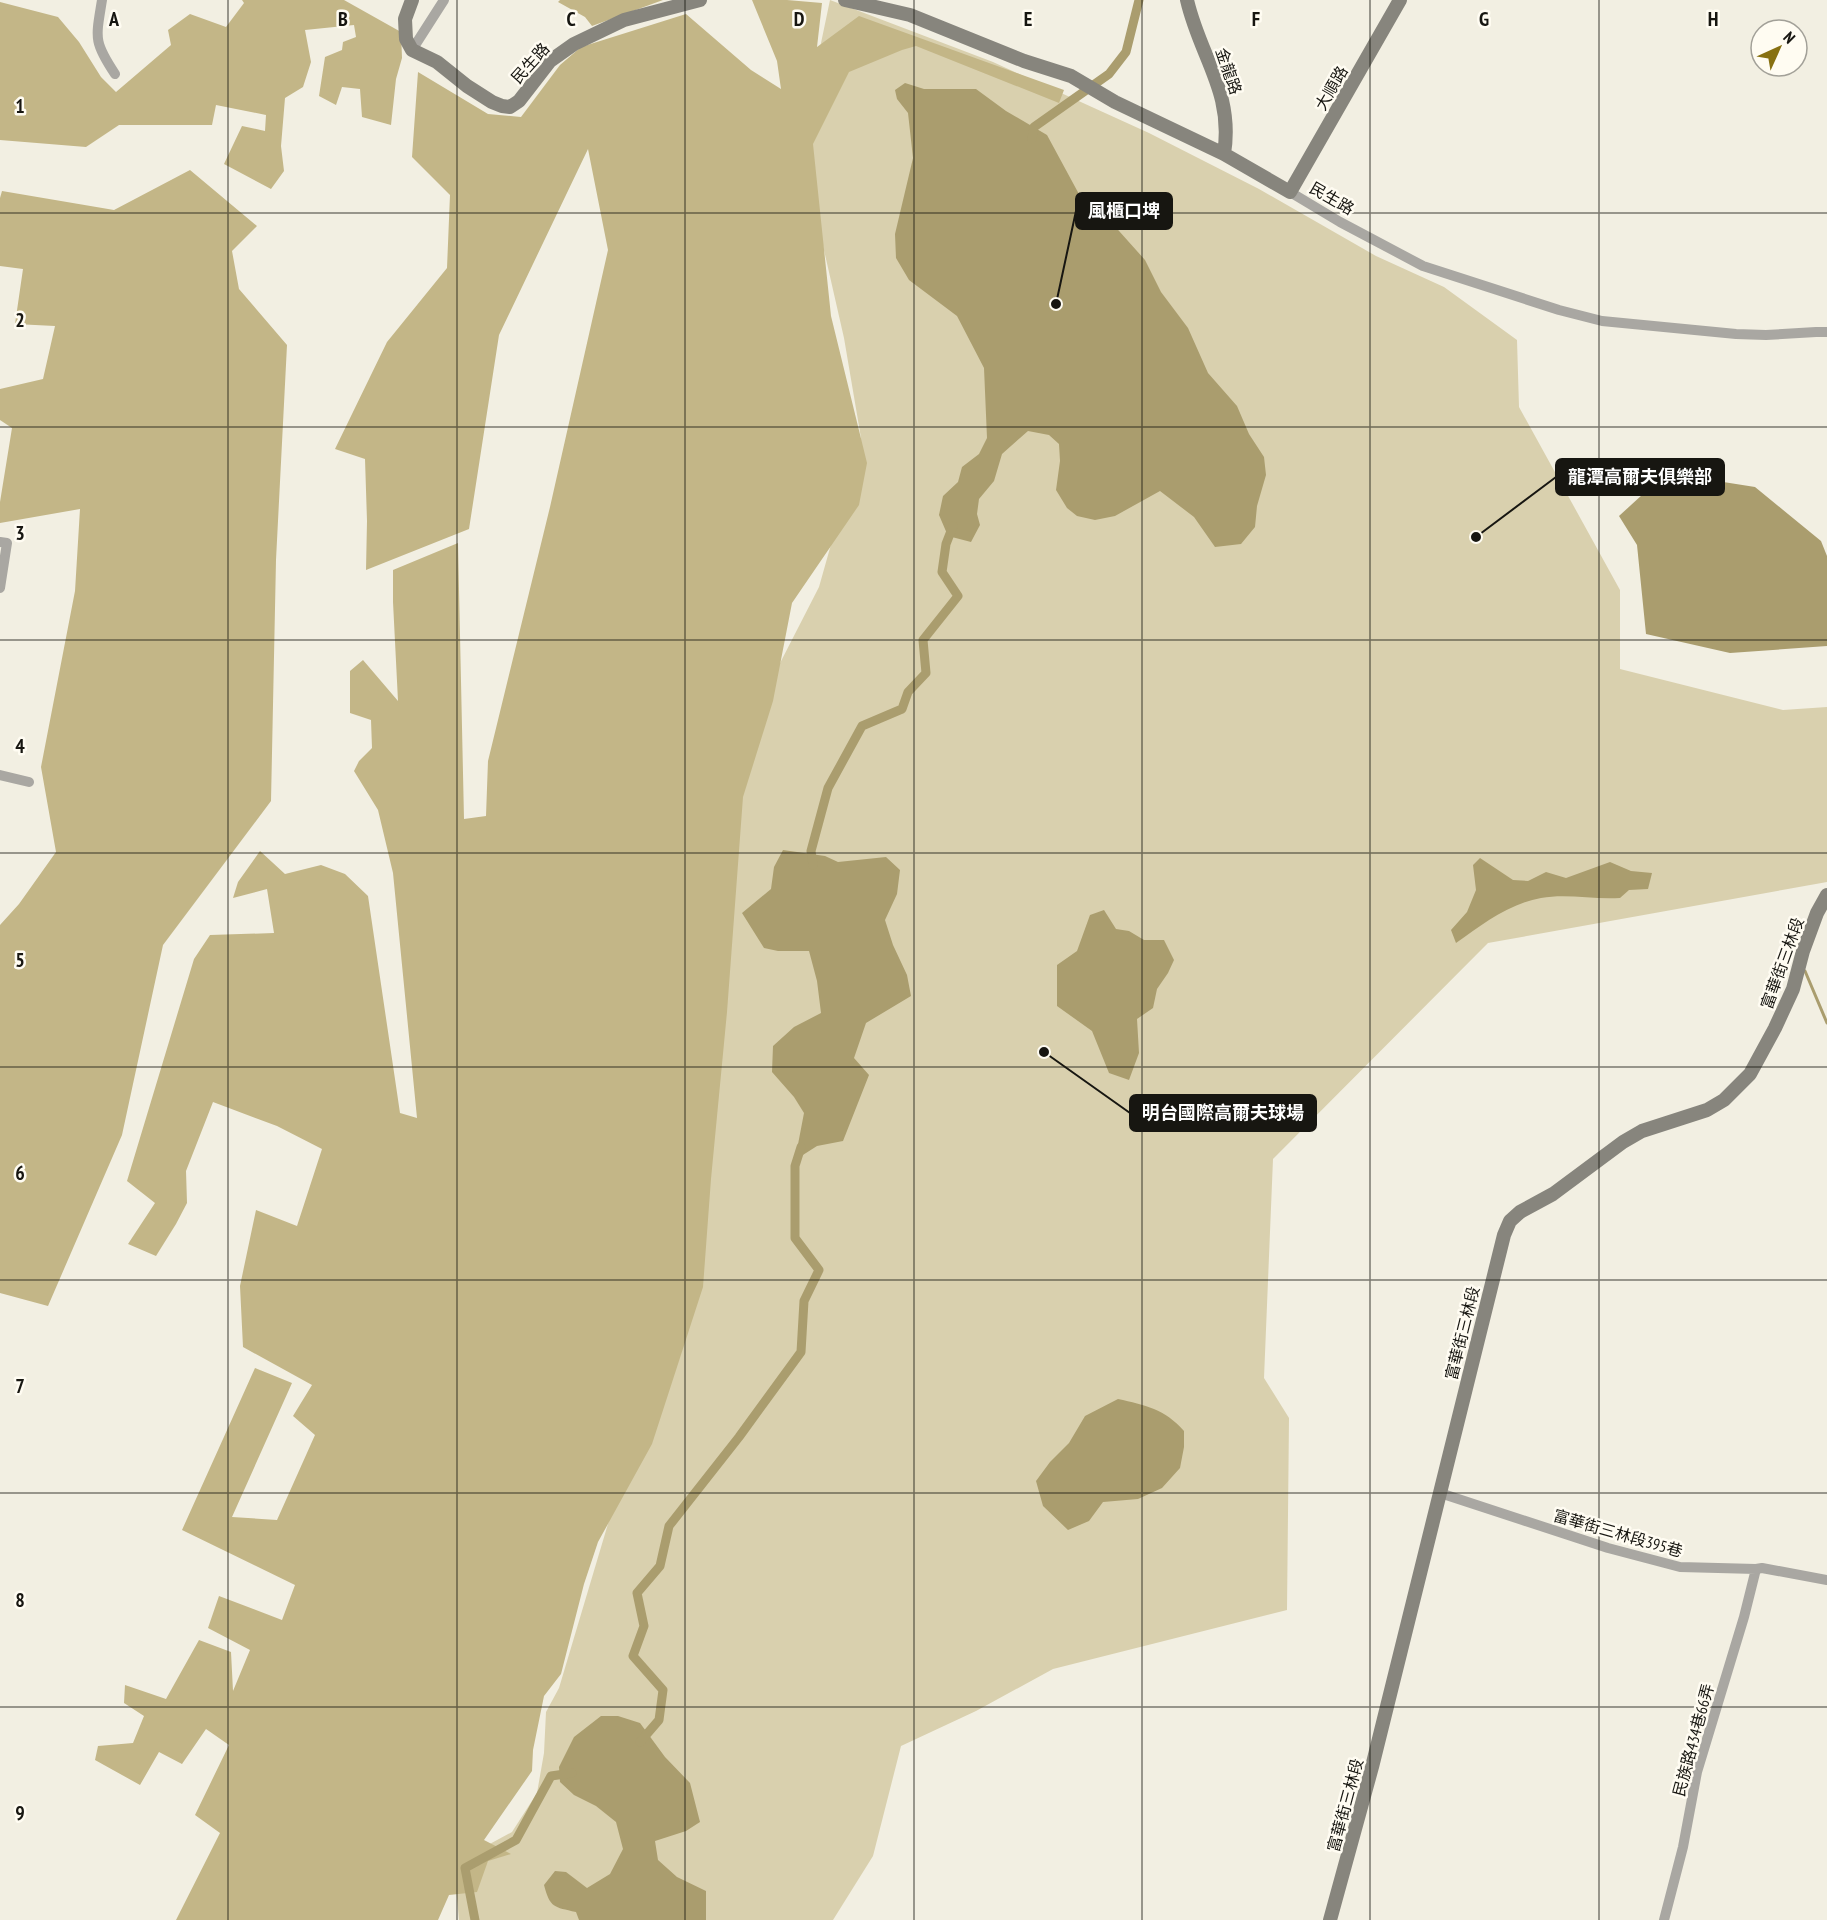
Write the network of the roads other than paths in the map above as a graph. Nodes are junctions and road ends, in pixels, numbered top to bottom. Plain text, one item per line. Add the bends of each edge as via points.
1 (102, 0) edge
2 (412, 0) edge
3 (444, 0) edge
4 (700, 0) edge
5 (845, 0) edge
6 (1187, 0) edge
7 (1400, 0) edge
8 (412, 50) junction
9 (115, 74) dead end
10 (1224, 154) junction
11 (1290, 192) junction
12 (1827, 332) edge
13 (0, 542) edge
14 (0, 588) edge
15 (0, 775) edge
16 (29, 782) dead end
17 (1827, 895) edge
18 (1440, 1493) junction
19 (1756, 1569) junction
20 (1827, 1580) edge
21 (1330, 1920) edge
22 (1664, 1920) edge

1 - 9 street via 97,32 100,50
2 - 8 street via 405,19 406,39
3 - 8 street
4 - 8 street, 民生路 via 624,20 574,44 550,61 519,101 510,106 492,102 437,62
5 - 10 street, 民生路 via 910,15 1024,61 1071,75 1114,102
6 - 10 street, 金龍路 via 1221,92 1227,135
7 - 11 street, 大順路
10 - 11 street, 民生路
11 - 12 street, 民生路 via 1423,266 1559,310 1602,321 1736,334
13 - 14 street via 7,543
15 - 16 street
17 - 18 street, 富華街三林段 via 1803,951 1793,988 1750,1074 1724,1100 1707,1110 1642,1131 1510,1221
18 - 19 street, 富華街三林段395巷 via 1608,1548 1680,1567
18 - 21 street, 富華街三林段
19 - 20 street, 富華街三林段395巷
19 - 22 street, 民族路434巷66弄 via 1697,1772

